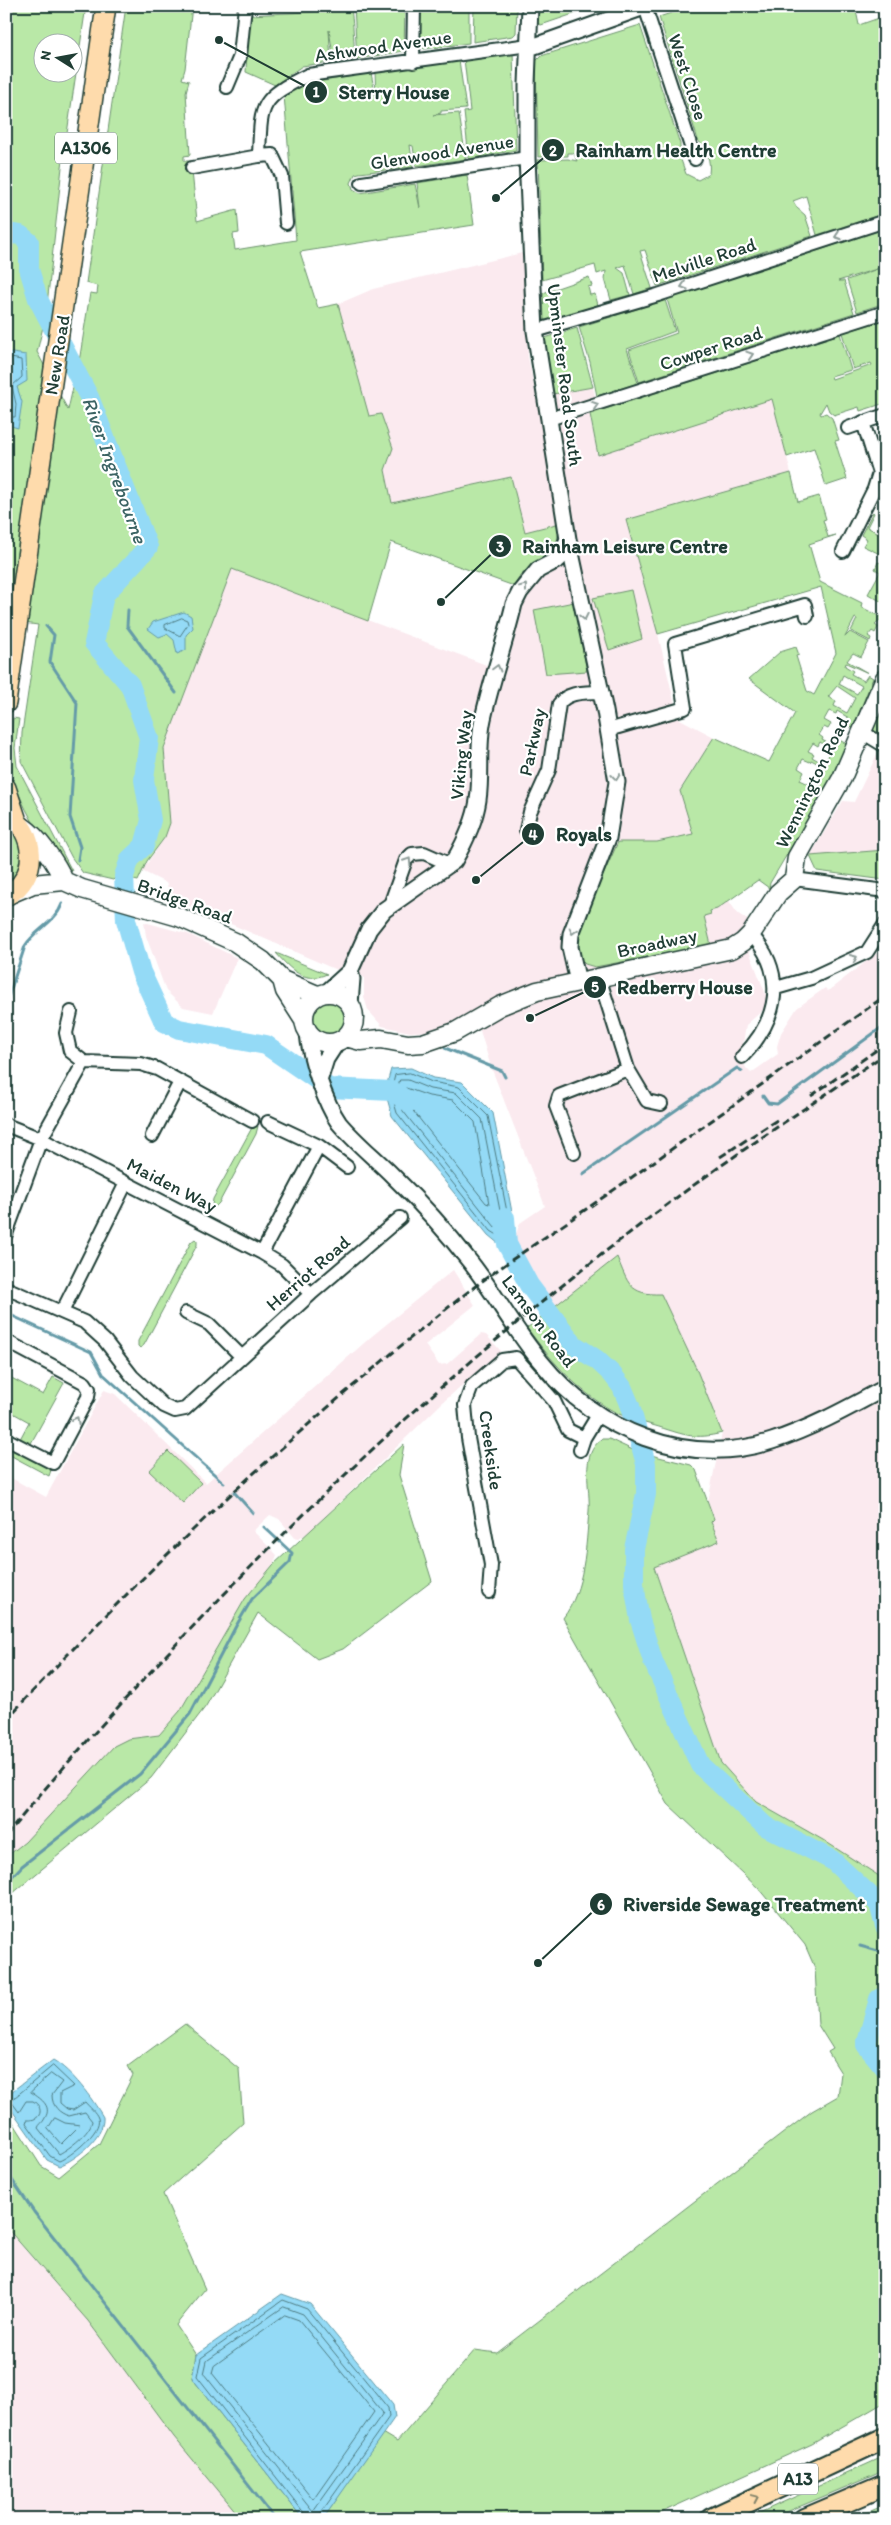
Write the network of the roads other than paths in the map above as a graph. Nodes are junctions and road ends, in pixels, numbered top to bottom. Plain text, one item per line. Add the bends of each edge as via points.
1 (106, 6) edge
2 (245, 6) edge
3 (414, 6) edge
4 (530, 6) edge
5 (646, 7) edge
6 (529, 46) junction
7 (413, 62) junction
8 (227, 87) dead end
9 (260, 152) junction
10 (527, 158) junction
11 (695, 159) dead end
12 (192, 168) dead end
13 (362, 183) dead end
14 (885, 221) edge
15 (286, 223) dead end
16 (885, 312) edge
17 (535, 331) junction
18 (885, 415) edge
19 (548, 419) junction
20 (863, 422) junction
21 (848, 428) dead end
22 (843, 551) dead end
23 (569, 564) junction
24 (807, 616) dead end
25 (885, 678) edge
26 (600, 692) junction
27 (6, 703) edge
28 (608, 730) junction
29 (862, 732) junction
30 (885, 746) edge
31 (6, 788) edge
32 (15, 819) edge
33 (526, 830) dead end
34 (449, 864) junction
35 (64, 880) junction
36 (794, 880) junction
37 (885, 891) edge
38 (9, 895) edge
39 (390, 905) junction
40 (885, 924) edge
41 (751, 934) junction
42 (350, 971) junction
43 (598, 977) junction
44 (282, 980) junction
45 (578, 982) junction
46 (776, 988) junction
47 (322, 994) junction
48 (500, 1006) joint
49 (71, 1012) dead end
50 (352, 1012) junction
51 (306, 1026) junction
52 (341, 1039) junction
53 (381, 1039) junction
54 (742, 1057) dead end
55 (84, 1062) junction
56 (628, 1069) junction
57 (320, 1078) junction
58 (180, 1082) junction
59 (662, 1104) dead end
60 (252, 1121) dead end
61 (268, 1122) dead end
62 (6, 1125) edge
63 (152, 1136) dead end
64 (41, 1138) junction
65 (319, 1146) junction
66 (574, 1153) dead end
67 (347, 1167) dead end
68 (126, 1183) junction
69 (400, 1218) dead end
70 (6, 1234) edge
71 (262, 1253) junction
72 (6, 1288) edge
73 (311, 1294) junction
74 (62, 1312) junction
75 (186, 1313) dead end
76 (6, 1341) edge
77 (242, 1357) junction
78 (885, 1388) edge
79 (598, 1415) junction
80 (6, 1439) edge
81 (489, 1592) dead end
82 (885, 2438) edge
83 (885, 2485) edge
84 (711, 2519) edge
85 (805, 2519) edge

1 - 27 main road, New Road / A1306
2 - 8 street via 240,56
3 - 7 street
4 - 6 street, Upminster Road South
5 - 6 street
5 - 11 street, West Close
6 - 7 street, Ashwood Avenue
6 - 10 street, Upminster Road South
7 - 9 street, Ashwood Avenue via 308,75 284,87 269,98 260,117
9 - 12 street
9 - 15 street via 272,155 282,176
10 - 13 street, Glenwood Avenue
10 - 17 street, Upminster Road South
14 -> 17 street, Melville Road via 658,295
19 -> 16 street, Cowper Road
17 - 19 street, Upminster Road South
18 - 20 street
19 - 23 street, Upminster Road South via 568,539
20 - 21 street
20 - 22 street via 879,472
23 -> 26 street
34 -> 23 street, Viking Way via 459,852 476,809 479,747 514,604 538,570
24 - 28 street via 804,605 675,644 685,708
25 - 29 main road, Wennington Road
26 - 28 street
26 - 33 street, Parkway via 570,695 559,704 549,770 530,812
28 -> 45 street via 617,782 615,810 608,838 571,934 570,947
29 - 30 street
29 - 36 main road, Wennington Road via 842,778 797,857
31 - 32 main road
32 - 35 main road via 34,834
32 - 38 main road via 29,840 31,855 29,869 22,882
34 - 39 street, Viking Way
39 -> 34 street via 409,856 424,853
35 - 38 main road via 33,884
35 - 44 main road, Bridge Road via 82,889 179,917 235,942
36 - 37 street
36 - 41 main road, Broadway via 778,893
39 - 42 street, Viking Way via 369,929
46 -> 40 street via 811,978 867,952
41 - 43 main road, Broadway via 732,949
41 - 46 street via 760,944
42 - 47 street
42 - 50 street
43 - 45 main road, Broadway
43 - 56 street
44 - 47 main road, Bridge Road
44 - 51 main road, Bridge Road
45 - 48 main road, Broadway via 538,991
46 - 54 street via 772,1013 765,1029
47 - 50 main road, Bridge Road via 340,995
47 - 51 main road via 306,1005
48 - 53 main road, Bridge Road via 456,1032 423,1044
49 - 55 street via 66,1033 70,1051
50 - 52 main road via 352,1029
50 - 53 main road, Bridge Road
51 - 52 main road, Bridge Road via 321,1042
51 - 57 street, Lamson Road
52 - 53 main road, Bridge Road
52 - 57 street via 326,1059
55 - 58 street via 141,1064
55 - 64 street
56 - 59 street via 647,1101
56 - 66 street via 559,1096 556,1106
57 - 79 street, Lamson Road via 329,1106 345,1130 433,1217 491,1290 541,1361 572,1395
58 - 60 street
58 - 63 street
61 - 65 street
62 - 64 street, Maiden Way
64 - 68 street, Maiden Way
64 - 70 street
65 - 67 street
65 - 71 street
68 - 71 street, Maiden Way
68 - 74 street
69 - 73 street, Herriot Road
71 - 73 street, Maiden Way via 282,1265
72 - 74 street
73 - 77 street, Herriot Road
74 - 77 street, Herriot Road via 95,1330 132,1376 164,1406 175,1411 185,1409
75 - 77 street via 208,1324
80 -> 76 street via 53,1463 88,1397 89,1389 85,1383
78 - 79 street, Lamson Road via 811,1426 737,1449 707,1450 660,1444 624,1430
79 - 81 street, Creekside via 582,1444 568,1430 554,1401 516,1358 502,1360 472,1386 465,1405 490,1565
84 -> 82 highway, A13
83 - 85 highway, A13

